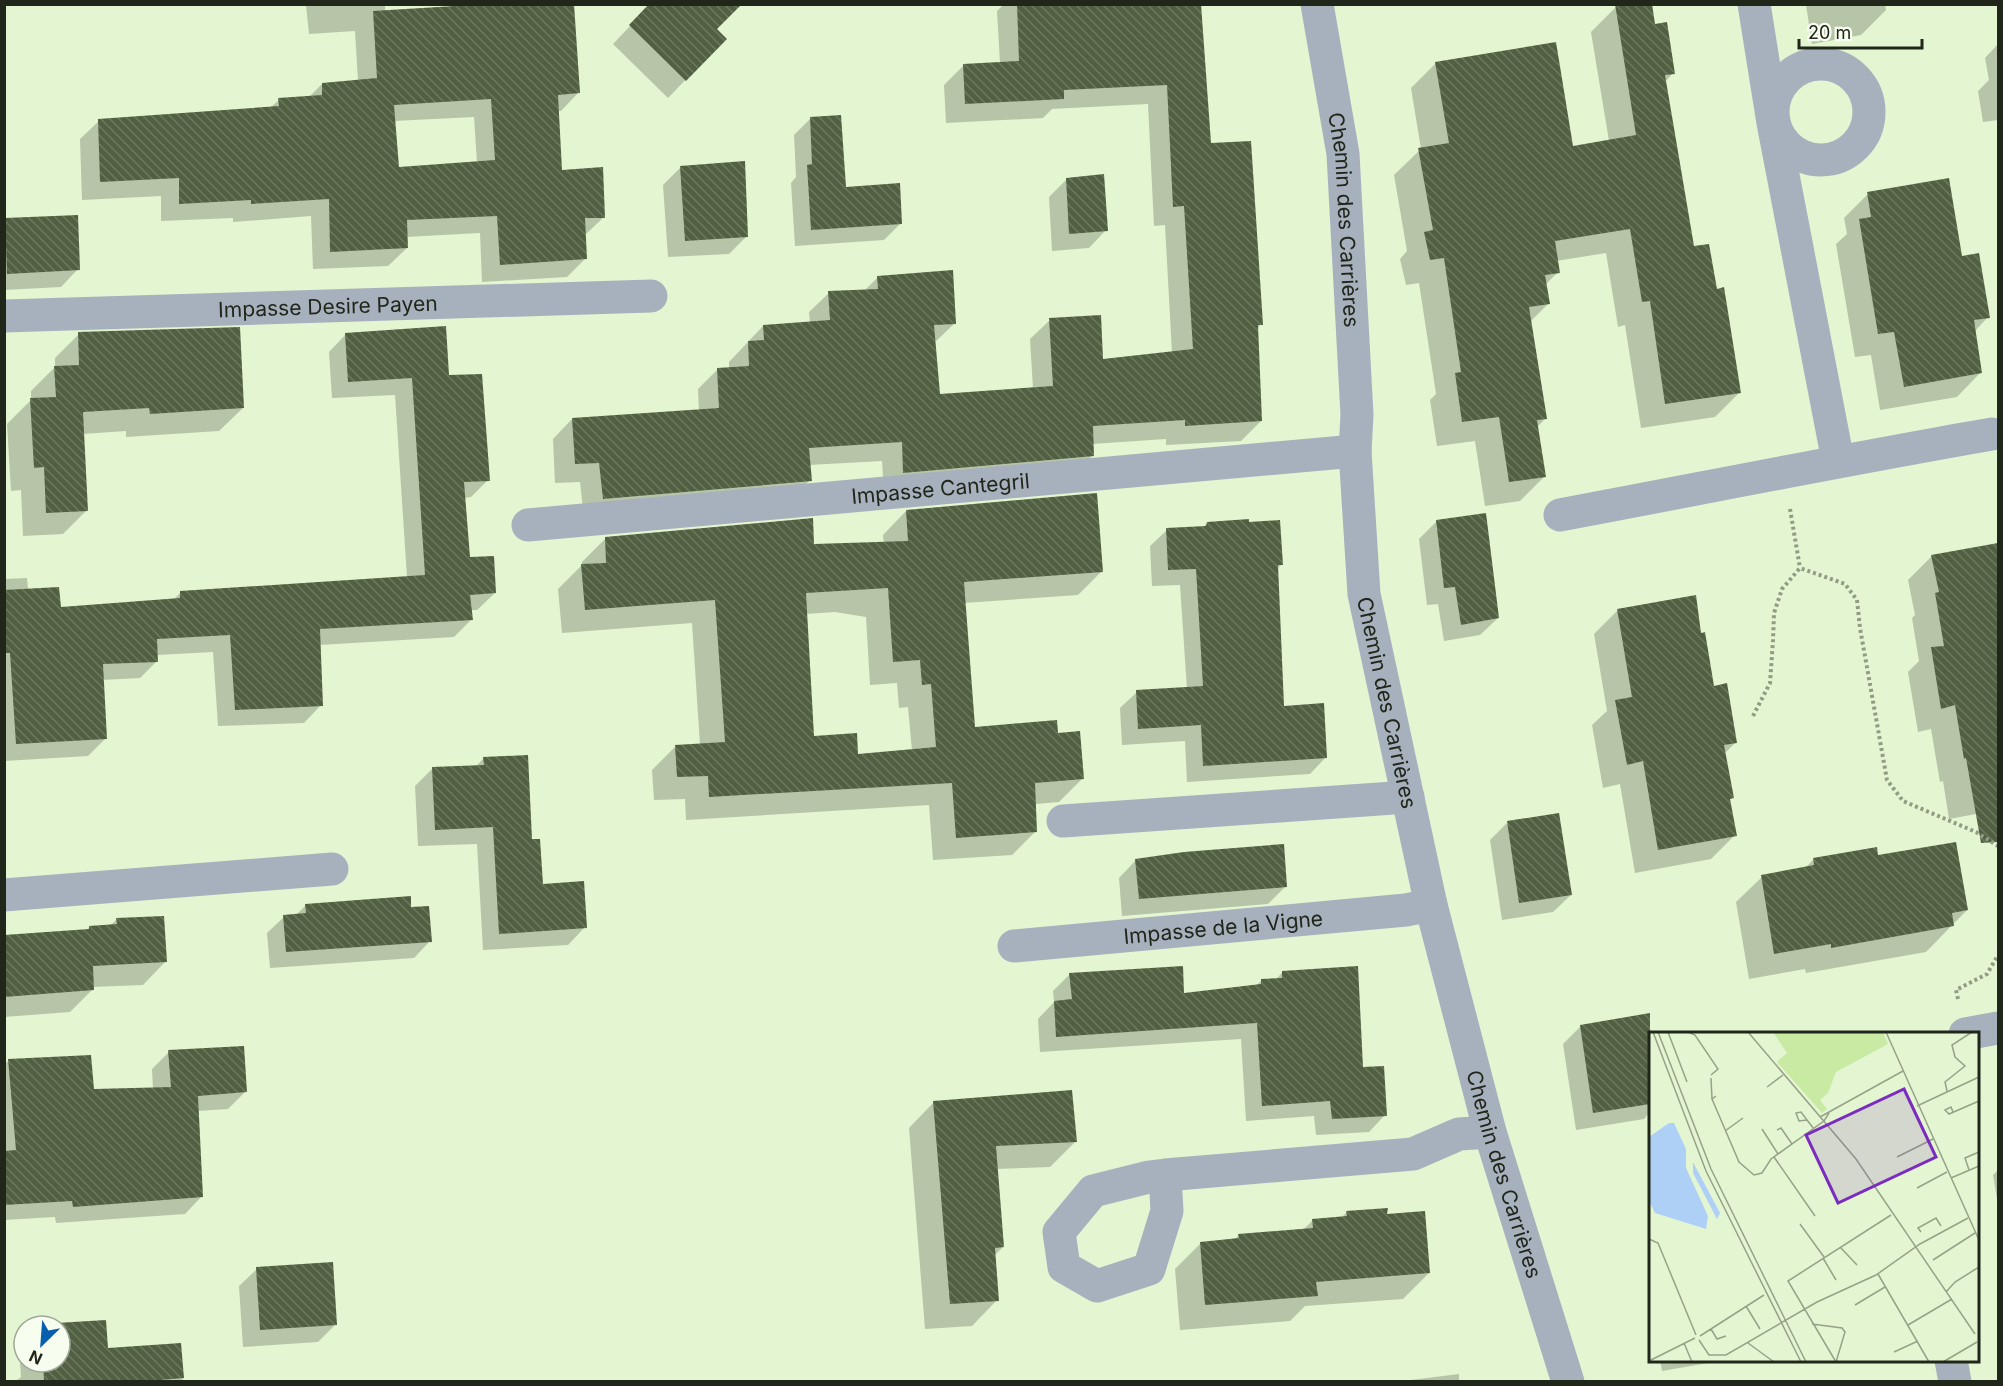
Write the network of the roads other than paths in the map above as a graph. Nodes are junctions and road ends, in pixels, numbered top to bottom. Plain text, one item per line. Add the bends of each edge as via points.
1 (1317, 4) edge
2 (1754, 4) edge
3 (651, 296) dead end
4 (4, 316) edge
5 (1992, 434) dead end
6 (1355, 451) junction
7 (1838, 461) junction
8 (1560, 515) dead end
9 (528, 525) dead end
10 (1408, 797) junction
11 (1063, 821) dead end
12 (332, 869) dead end
13 (4, 895) edge
14 (1431, 905) junction
15 (1014, 946) dead end
16 (1998, 1028) edge
17 (1976, 1032) edge
18 (1490, 1132) junction
19 (1165, 1175) dead end
20 (1951, 1362) edge
21 (1568, 1382) edge
22 (1955, 1382) edge

1 - 6 street, Chemin des Carrières via 1343,154 1357,415
2 - 7 street
3 - 4 street, Impasse Desire Payen
5 - 7 street
6 - 9 street, Impasse Cantegril
6 - 10 street, Chemin des Carrières via 1364,594
7 - 8 street
10 - 11 street
10 - 14 street, Chemin des Carrières
12 - 13 street
14 - 15 street, Impasse de la Vigne
14 - 18 street, Chemin des Carrières
16 - 17 street
18 - 19 street via 1459,1134 1413,1154
18 - 21 street, Chemin des Carrières
20 - 22 street

